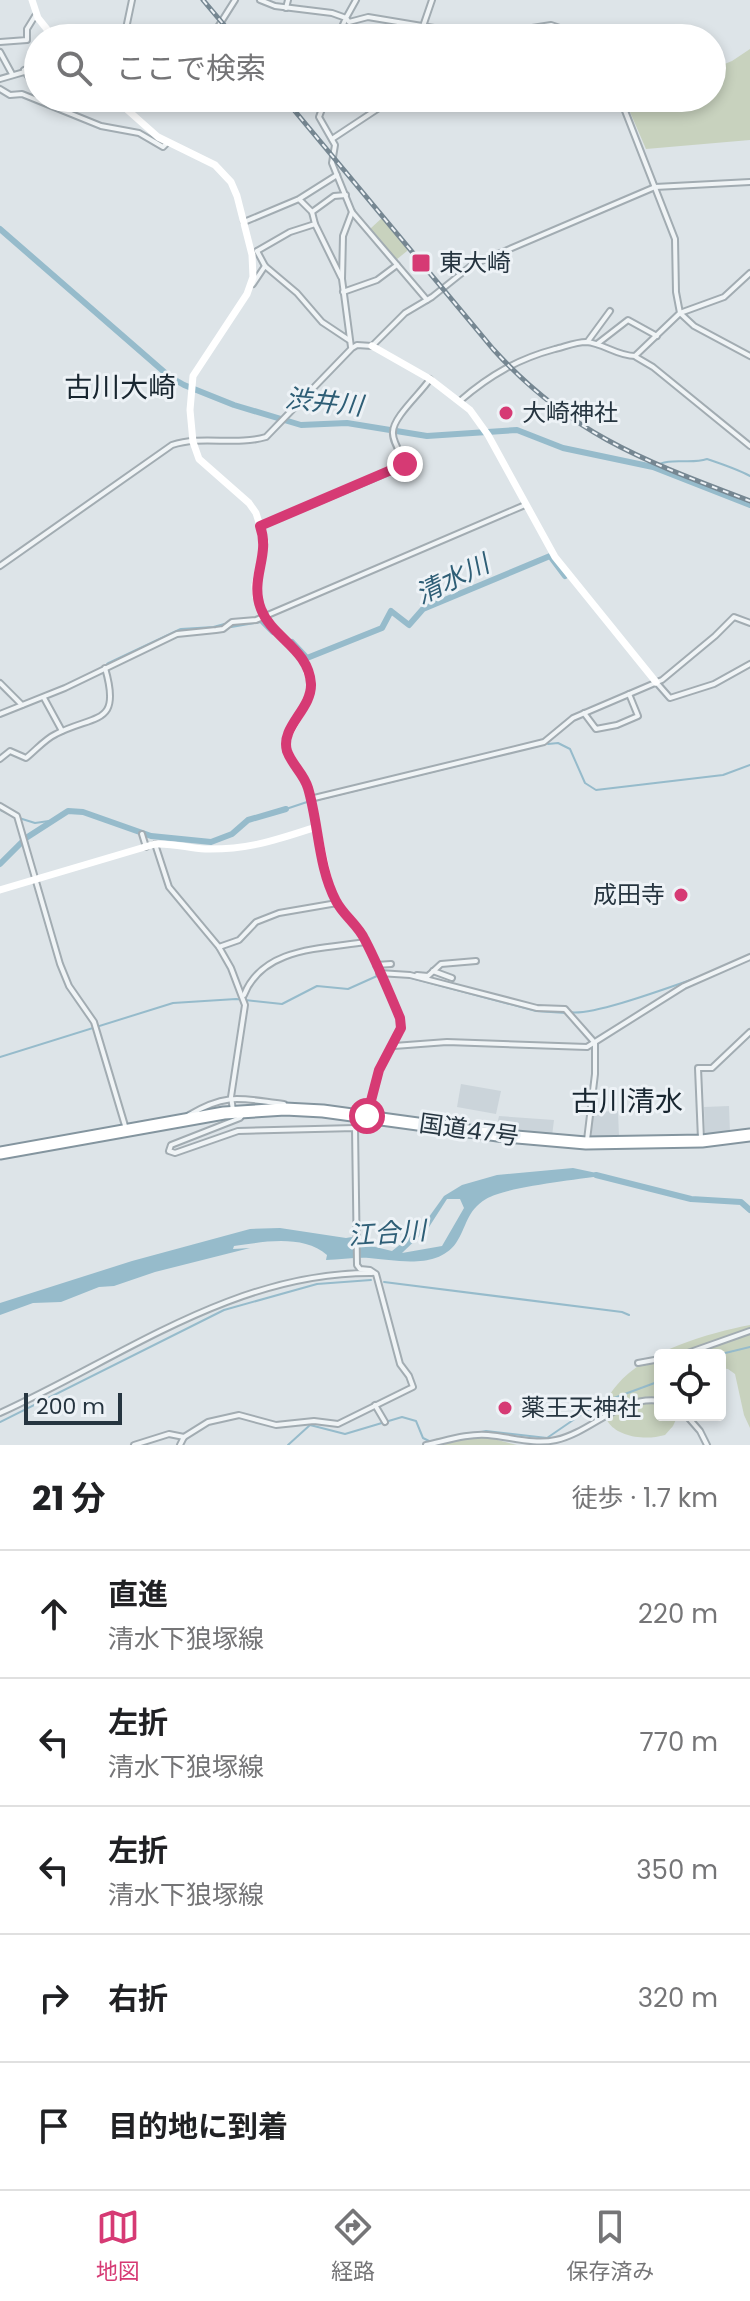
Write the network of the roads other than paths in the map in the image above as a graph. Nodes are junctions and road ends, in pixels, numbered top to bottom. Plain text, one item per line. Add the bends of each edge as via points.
1 (32, 0) edge
2 (132, 0) edge
3 (235, 0) edge
4 (260, 0) edge
5 (288, 0) edge
6 (356, 0) edge
7 (432, 0) edge
8 (286, 8) junction
9 (36, 16) junction
10 (346, 18) junction
11 (30, 24) edge
12 (43, 24) edge
13 (127, 24) edge
14 (220, 24) edge
15 (343, 24) edge
16 (423, 24) joint
17 (24, 40) edge
18 (0, 42) edge
19 (0, 52) edge
20 (24, 70) edge
21 (12, 74) junction
22 (0, 79) edge
23 (0, 89) edge
24 (24, 95) edge
25 (69, 112) edge
26 (130, 112) edge
27 (321, 112) edge
28 (373, 112) edge
29 (626, 112) edge
30 (332, 139) junction
31 (167, 143) junction
32 (337, 175) junction
33 (750, 182) edge
34 (655, 187) junction
35 (346, 195) junction
36 (299, 199) junction
37 (312, 212) junction
38 (352, 212) junction
39 (244, 222) junction
40 (315, 224) junction
41 (250, 244) junction
42 (257, 251) junction
43 (397, 265) junction
44 (265, 266) junction
45 (750, 273) edge
46 (342, 279) junction
47 (251, 285) junction
48 (343, 292) junction
49 (427, 300) junction
50 (610, 311) dead end
51 (680, 313) junction
52 (657, 336) junction
53 (349, 340) junction
54 (588, 342) junction
55 (596, 345) junction
56 (372, 346) junction
57 (352, 348) junction
58 (635, 356) junction
59 (750, 356) edge
60 (430, 379) junction
61 (461, 400) junction
62 (193, 442) junction
63 (750, 446) edge
64 (525, 505) junction
65 (260, 526) junction
66 (0, 566) edge
67 (264, 616) junction
68 (750, 623) edge
69 (750, 664) edge
70 (105, 668) junction
71 (656, 682) junction
72 (0, 683) edge
73 (629, 694) junction
74 (43, 697) junction
75 (22, 705) junction
76 (584, 713) junction
77 (0, 714) edge
78 (62, 731) junction
79 (0, 759) edge
80 (311, 801) junction
81 (0, 806) edge
82 (316, 827) junction
83 (142, 834) dead end
84 (155, 844) junction
85 (146, 847) junction
86 (35, 879) junction
87 (0, 890) edge
88 (337, 903) junction
89 (366, 942) junction
90 (219, 947) junction
91 (750, 957) edge
92 (476, 961) dead end
93 (391, 964) dead end
94 (416, 969) dead end
95 (433, 971) junction
96 (379, 972) junction
97 (410, 975) junction
98 (452, 978) dead end
99 (243, 999) junction
100 (750, 1032) edge
101 (595, 1043) junction
102 (391, 1046) junction
103 (231, 1097) junction
104 (301, 1110) junction
105 (239, 1112) junction
106 (367, 1116) junction
107 (180, 1121) junction
108 (127, 1131) junction
109 (750, 1135) edge
110 (702, 1141) junction
111 (586, 1143) junction
112 (0, 1153) edge
113 (375, 1273) junction
114 (750, 1331) edge
115 (699, 1349) edge
116 (654, 1360) edge
117 (638, 1363) dead end
118 (654, 1401) edge
119 (375, 1405) junction
120 (0, 1413) edge
121 (691, 1421) edge
122 (385, 1422) dead end
123 (184, 1437) junction
124 (134, 1445) edge
125 (180, 1445) edge
126 (426, 1445) edge
127 (707, 1445) edge

1 - 9 main road
2 - 13 street
3 - 14 street
4 - 8 street
5 - 8 street
6 - 10 street
7 - 16 street
8 - 10 street
9 - 11 street
9 - 12 main road
10 - 15 street
10 - 16 street
17 - 18 street
19 - 21 street
20 - 21 street
21 - 22 street
23 - 24 street
25 - 31 street via 106,128 139,133 158,146
26 - 31 main road
27 - 30 street
28 - 30 street
29 - 34 street
30 - 32 street
31 - 39 main road via 222,170
32 - 35 street
32 - 36 street
33 - 34 street
34 - 49 street via 472,265
34 - 51 street via 675,239
35 - 37 street via 334,196
35 - 38 street
36 - 37 street
36 - 39 street
37 - 40 street
38 - 43 street
38 - 46 street via 343,236
39 - 41 main road
40 - 42 street
40 - 46 street
41 - 42 street
41 - 47 main road
42 - 44 street
43 - 48 street via 377,280
43 - 49 street
44 - 47 street
44 - 53 street via 314,316
45 - 51 street via 724,297
46 - 48 street
47 - 62 main road via 195,371
48 - 53 street
49 - 56 street via 405,313
50 - 54 street
51 - 52 street
51 - 59 street
52 - 55 street via 628,320
52 - 58 street
53 - 57 street
54 - 55 street
54 - 61 street via 518,360
55 - 58 street
56 - 57 street
56 - 60 main road
57 - 62 street via 266,437
58 - 63 street
60 - 61 main road
60 - 65 street via 393,431 403,466
61 - 64 main road via 485,431
62 - 65 main road via 199,459 249,503
62 - 66 street via 166,449
64 - 67 street
64 - 71 main road via 555,557
65 - 67 main road via 265,542 255,590
67 - 70 street via 223,629 177,634
67 - 80 main road via 302,658 310,677 307,703 286,743
68 - 71 street via 734,617
69 - 71 street via 710,686 670,698
70 - 74 street
70 - 78 street via 111,705 98,719
71 - 73 street
72 - 75 street
73 - 76 street
73 - 76 street via 638,716 617,725 594,728
74 - 75 street
74 - 78 street
75 - 77 street
76 - 80 street via 544,742
78 - 79 street via 26,758 10,751
80 - 82 main road
81 - 86 street via 17,817
82 - 84 main road via 253,847
82 - 88 main road
83 - 85 street
84 - 85 main road
84 - 90 street via 169,887
85 - 86 main road
86 - 87 main road
86 - 108 street via 69,986 96,1028
88 - 89 main road
88 - 90 street via 279,913
89 - 96 main road
89 - 99 street via 285,955 255,974
90 - 99 street
91 - 101 street via 684,986
92 - 95 street via 441,964
93 - 96 street
94 - 97 street
95 - 97 street via 428,976
95 - 98 street
96 - 97 street
96 - 102 main road via 401,1024
97 - 101 street via 537,1008 565,1009
99 - 103 street via 245,1017
100 - 110 street via 712,1068 698,1068
101 - 102 street via 582,1048 447,1042
101 - 111 street
102 - 106 main road
103 - 104 street
103 - 105 street
103 - 107 street
104 - 105 highway, 国道47号
104 - 106 highway, 国道47号
105 - 107 highway, 国道47号
105 - 113 street via 240,1118 171,1145 169,1151 238,1131 354,1128 357,1265
106 - 111 highway, 国道47号
107 - 108 highway, 国道47号
108 - 112 highway, 国道47号
109 - 110 highway, 国道47号
110 - 111 highway, 国道47号
113 - 119 street via 400,1364 413,1385
113 - 120 street via 301,1280 235,1297
114 - 115 street
116 - 117 street
118 - 126 street via 610,1412 576,1435 554,1441 484,1434
119 - 122 street
119 - 123 street via 338,1424 285,1426 239,1415 208,1422
121 - 127 street
123 - 124 street via 169,1434
123 - 125 street

